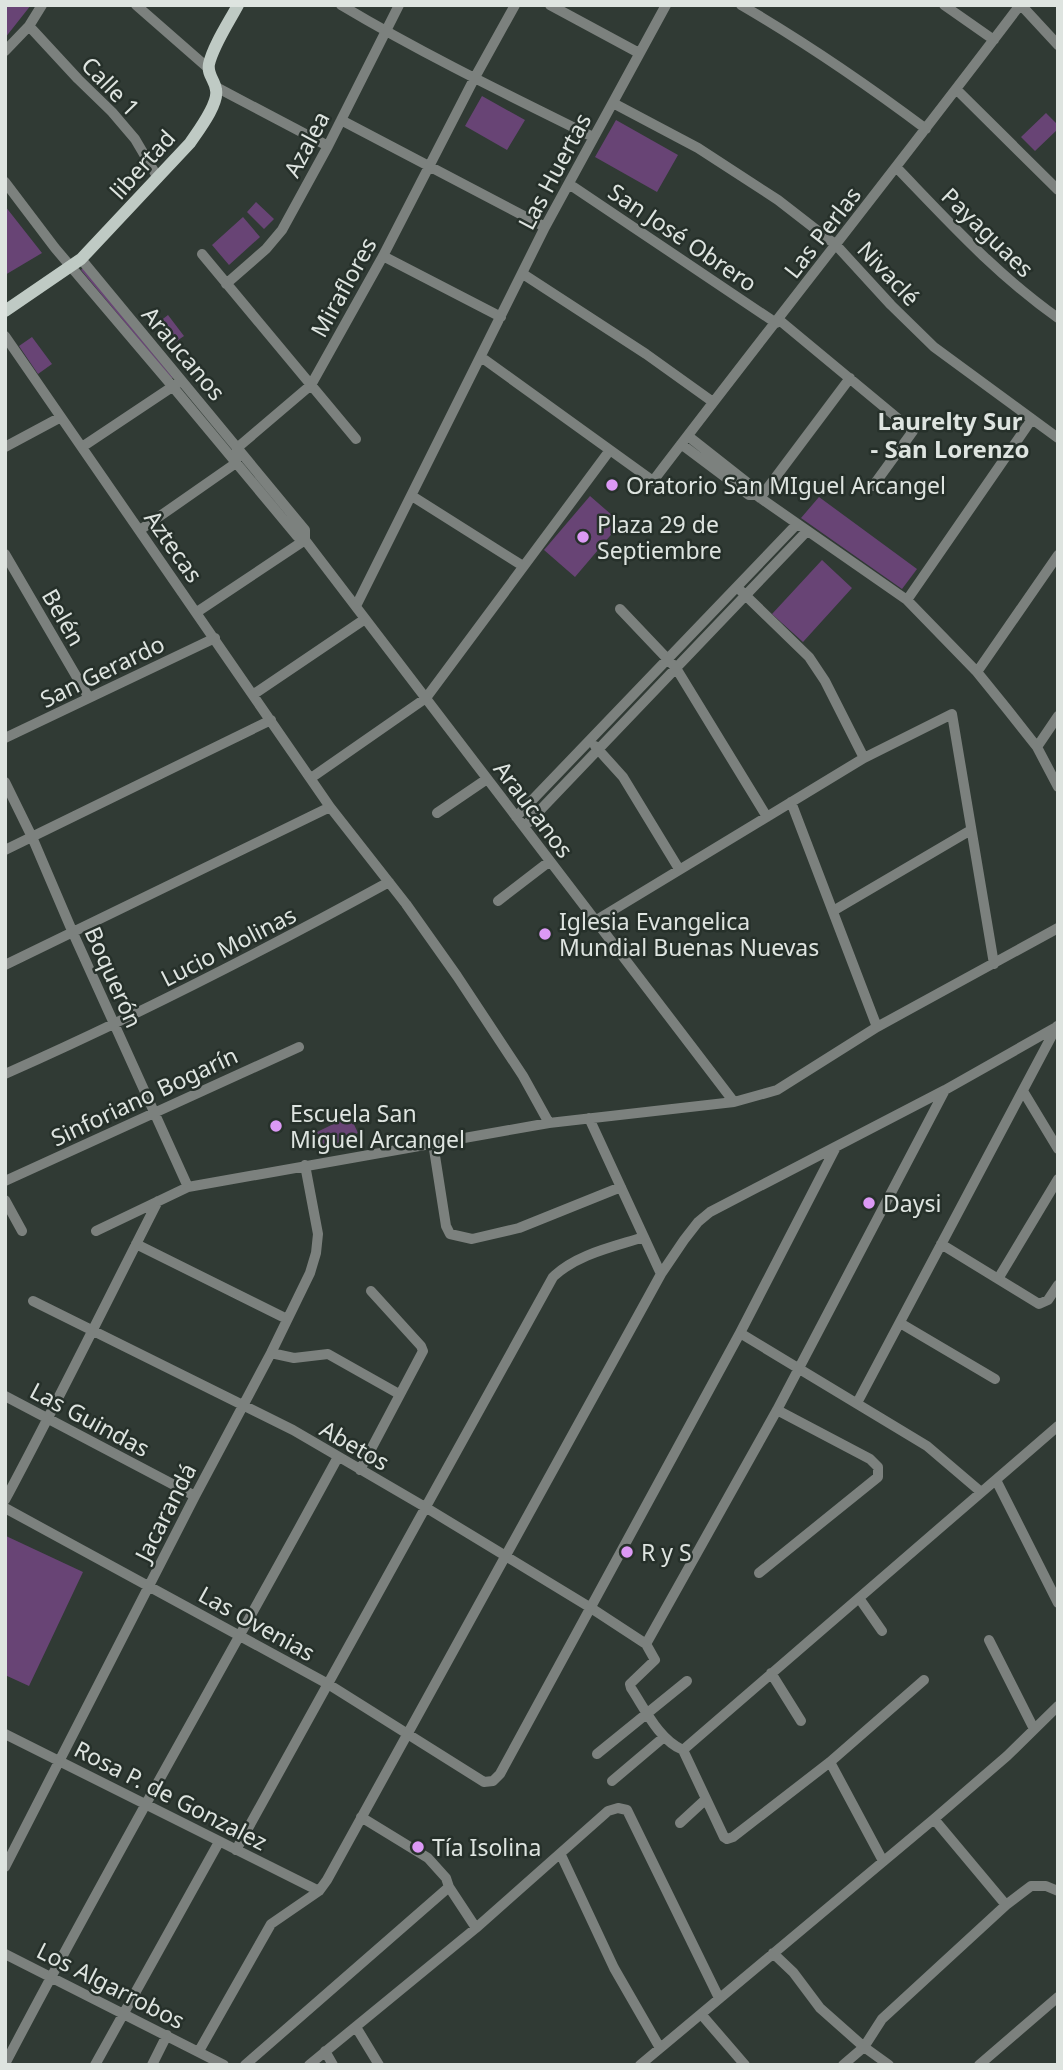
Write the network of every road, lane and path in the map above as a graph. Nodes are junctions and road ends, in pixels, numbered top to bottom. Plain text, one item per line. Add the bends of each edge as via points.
1 (43, 5) edge
2 (136, 5) edge
3 (238, 5) edge
4 (341, 5) edge
5 (399, 5) edge
6 (515, 5) edge
7 (550, 5) edge
8 (666, 5) edge
9 (741, 5) edge
10 (944, 5) edge
11 (1021, 5) edge
12 (29, 26) junction
13 (386, 32) junction
14 (994, 40) junction
15 (1058, 45) edge
16 (5, 51) edge
17 (639, 53) junction
18 (208, 68) junction
19 (474, 79) junction
20 (216, 87) junction
21 (956, 89) junction
22 (612, 103) junction
23 (341, 120) junction
24 (926, 129) junction
25 (593, 137) junction
26 (328, 146) junction
27 (429, 168) junction
28 (897, 168) junction
29 (158, 178) junction
30 (5, 182) edge
31 (569, 184) junction
32 (1058, 190) edge
33 (545, 227) junction
34 (836, 245) junction
35 (202, 254) dead end
36 (383, 256) junction
37 (77, 263) junction
38 (523, 274) junction
39 (226, 284) junction
40 (5, 311) edge
41 (501, 317) junction
42 (1058, 318) edge
43 (777, 321) junction
44 (5, 336) edge
45 (481, 357) junction
46 (850, 379) junction
47 (177, 384) junction
48 (311, 385) junction
49 (713, 402) junction
50 (61, 417) junction
51 (1032, 419) junction
52 (1058, 438) edge
53 (356, 439) dead end
54 (685, 440) junction
55 (5, 447) edge
56 (82, 447) junction
57 (237, 448) junction
58 (610, 450) junction
59 (236, 463) junction
60 (873, 486) dead end
61 (412, 496) junction
62 (758, 497) junction
63 (797, 524) junction
64 (140, 530) junction
65 (807, 531) junction
66 (305, 540) junction
67 (5, 554) edge
68 (1058, 555) edge
69 (523, 566) junction
70 (737, 587) junction
71 (746, 595) junction
72 (907, 600) junction
73 (356, 606) junction
74 (620, 609) dead end
75 (197, 612) junction
76 (365, 619) junction
77 (215, 638) junction
78 (668, 658) junction
79 (676, 668) junction
80 (976, 673) junction
81 (254, 694) junction
82 (89, 698) junction
83 (426, 698) junction
84 (1058, 716) edge
85 (271, 720) junction
86 (5, 738) edge
87 (589, 741) junction
88 (1037, 747) junction
89 (598, 749) junction
90 (864, 758) junction
91 (1053, 773) edge
92 (311, 778) junction
93 (487, 779) junction
94 (5, 782) edge
95 (1058, 787) edge
96 (791, 802) junction
97 (330, 807) junction
98 (437, 813) dead end
99 (516, 817) junction
100 (768, 817) junction
101 (524, 827) junction
102 (971, 830) junction
103 (32, 837) junction
104 (5, 850) edge
105 (550, 861) junction
106 (679, 869) junction
107 (389, 883) junction
108 (498, 901) dead end
109 (833, 911) junction
110 (596, 921) junction
111 (1058, 929) edge
112 (73, 933) junction
113 (994, 964) junction
114 (5, 965) edge
115 (115, 1025) junction
116 (1057, 1026) edge
117 (877, 1027) junction
118 (299, 1047) dead end
119 (5, 1074) edge
120 (945, 1090) junction
121 (1023, 1091) junction
122 (734, 1102) junction
123 (154, 1111) junction
124 (589, 1118) junction
125 (549, 1123) junction
126 (433, 1143) junction
127 (836, 1147) junction
128 (1058, 1149) edge
129 (305, 1165) junction
130 (1058, 1179) edge
131 (5, 1181) edge
132 (188, 1187) junction
133 (621, 1187) junction
134 (5, 1200) edge
135 (158, 1200) junction
136 (22, 1231) dead end
137 (96, 1231) dead end
138 (644, 1237) junction
139 (136, 1244) junction
140 (942, 1244) junction
141 (661, 1274) junction
142 (998, 1279) junction
143 (1058, 1285) edge
144 (371, 1291) dead end
145 (33, 1301) dead end
146 (287, 1319) junction
147 (900, 1323) junction
148 (92, 1329) junction
149 (740, 1333) junction
150 (271, 1353) junction
151 (800, 1368) junction
152 (995, 1378) dead end
153 (399, 1394) junction
154 (5, 1396) edge
155 (857, 1403) junction
156 (242, 1406) junction
157 (777, 1410) junction
158 (49, 1419) junction
159 (1058, 1426) edge
160 (338, 1457) junction
161 (360, 1470) junction
162 (996, 1480) junction
163 (981, 1492) junction
164 (195, 1496) junction
165 (5, 1500) edge
166 (425, 1507) junction
167 (5, 1508) edge
168 (505, 1557) junction
169 (760, 1573) dead end
170 (149, 1586) junction
171 (859, 1598) junction
172 (1058, 1603) edge
173 (591, 1608) junction
174 (881, 1631) dead end
175 (241, 1635) junction
176 (989, 1640) dead end
177 (646, 1644) junction
178 (771, 1673) junction
179 (687, 1681) dead end
180 (924, 1681) dead end
181 (328, 1684) junction
182 (1058, 1706) edge
183 (648, 1713) junction
184 (801, 1721) dead end
185 (1034, 1729) junction
186 (5, 1734) edge
187 (407, 1734) junction
188 (664, 1737) junction
189 (683, 1750) junction
190 (597, 1754) dead end
191 (60, 1762) junction
192 (830, 1762) junction
193 (612, 1781) dead end
194 (706, 1799) junction
195 (145, 1804) junction
196 (361, 1817) junction
197 (933, 1819) junction
198 (680, 1823) dead end
199 (219, 1842) junction
200 (10, 1847) edge
201 (236, 1850) junction
202 (561, 1855) junction
203 (883, 1861) junction
204 (5, 1867) edge
205 (449, 1887) junction
206 (319, 1891) junction
207 (1058, 1891) edge
208 (1006, 1905) junction
209 (476, 1928) junction
210 (773, 1953) junction
211 (5, 1954) edge
212 (51, 1977) junction
213 (1058, 1997) edge
214 (719, 1998) junction
215 (123, 2013) junction
216 (701, 2014) junction
217 (356, 2027) junction
218 (167, 2035) junction
219 (864, 2047) junction
220 (660, 2048) junction
221 (199, 2051) junction
222 (326, 2051) junction
223 (5, 2064) edge
224 (95, 2065) edge
225 (152, 2065) edge
226 (224, 2065) edge
227 (245, 2065) edge
228 (309, 2065) edge
229 (333, 2065) edge
230 (379, 2065) edge
231 (640, 2065) edge
232 (745, 2065) edge
233 (843, 2065) edge
234 (888, 2065) edge
235 (979, 2065) edge

1 - 12 street
2 - 18 street
3 - 18 main road
4 - 13 street
5 - 13 street, Azalea
6 - 19 street, Miraflores
7 - 17 street
8 - 17 street, Las Huertas
9 - 24 street via 829,59
10 - 14 street
11 - 14 street, Las Perlas
11 - 15 street
12 - 16 street
12 - 29 street, Calle 1 via 135,139
13 - 19 street
13 - 23 street, Azalea
14 - 21 street, Las Perlas
17 - 22 street, Las Huertas
18 - 20 main road
19 - 25 street
19 - 27 street, Miraflores
20 - 26 street
20 - 29 main road, libertad via 203,123
21 - 24 street, Las Perlas
21 - 32 street
22 - 25 street, Las Huertas
22 - 34 street, Nivaclé via 698,148
23 - 26 street, Azalea
23 - 27 street
24 - 28 street, Las Perlas
25 - 31 street, Las Huertas
26 - 39 street, Azalea via 282,230
27 - 33 street
27 - 36 street, Miraflores
28 - 34 street, Las Perlas
28 - 42 street, Payaguaes via 987,261
29 - 37 main road, libertad
30 - 37 street, Araucanos via 55,248
31 - 33 street, Las Huertas
31 - 43 street, San José Obrero
33 - 38 street, Las Huertas
34 - 43 street, Las Perlas
34 - 51 street, Nivaclé via 934,346
35 - 39 street
36 - 41 street
36 - 48 street, Miraflores
37 - 40 main road, libertad
37 - 47 street, Araucanos
38 - 41 street, Las Huertas
38 - 49 street
39 - 48 street
41 - 45 street, Las Huertas
43 - 46 street, San José Obrero
43 - 49 street, Las Perlas
44 - 50 street, Aztecas
45 - 58 street
45 - 61 street, Las Huertas
46 - 60 street, San José Obrero via 913,431
46 - 62 street
47 - 56 street
47 - 57 street, Araucanos
47 - 59 street, Araucanos
48 - 53 street
48 - 57 street, Miraflores
49 - 54 street, Las Perlas
50 - 55 street
50 - 56 street, Aztecas
51 - 52 street, Nivaclé
51 - 72 street
54 - 58 street, Las Perlas via 653,481
54 - 62 street via 749,495
56 - 64 street, Aztecas
57 - 59 street
57 - 66 street, Araucanos via 305,530
58 - 69 street
59 - 64 street
59 - 66 street, Araucanos
61 - 69 street
61 - 73 street, Las Huertas
62 - 63 street
63 - 65 street
63 - 70 street
64 - 75 street, Aztecas
65 - 71 street
65 - 72 street
66 - 73 street, Araucanos
66 - 75 street
67 - 82 street, Belén
68 - 80 street
69 - 83 street
70 - 71 street
70 - 78 street
71 - 79 street
71 - 90 street via 808,657
72 - 80 street
73 - 76 street, Araucanos
74 - 78 street
75 - 77 street, Aztecas
76 - 81 street
76 - 83 street, Araucanos
77 - 81 street, Aztecas
77 - 82 street, San Gerardo
78 - 79 street
78 - 87 street
79 - 89 street
79 - 100 street
80 - 88 street
81 - 85 street, Aztecas
82 - 86 street, San Gerardo
83 - 92 street
83 - 93 street, Araucanos
84 - 88 street
85 - 92 street, Aztecas
85 - 103 street
87 - 89 street
87 - 99 street
88 - 91 street
89 - 101 street
89 - 106 street via 628,783
90 - 96 street
90 - 102 street via 951,714
91 - 95 street
92 - 97 street, Aztecas
93 - 98 street
93 - 99 street, Araucanos
94 - 103 street, Boquerón
96 - 100 street
96 - 109 street
97 - 107 street, Aztecas
97 - 112 street
99 - 101 street, Araucanos
100 - 106 street
101 - 105 street, Araucanos
102 - 109 street
102 - 113 street
103 - 104 street
103 - 112 street, Boquerón
105 - 108 street
105 - 110 street, Araucanos
106 - 110 street
107 - 115 street, Lucio Molinas
107 - 125 street, Aztecas via 457,976
109 - 117 street
110 - 122 street, Araucanos
111 - 113 street
112 - 114 street
112 - 115 street, Boquerón
113 - 117 street
115 - 119 street, Lucio Molinas
115 - 123 street, Boquerón
116 - 120 street
116 - 121 street
117 - 122 street via 776,1090
118 - 123 street, Sinforiano Bogarín
120 - 127 street
120 - 151 street
121 - 128 street
121 - 140 street
122 - 124 street
123 - 131 street, Sinforiano Bogarín
123 - 132 street, Boquerón
124 - 125 street
124 - 133 street
125 - 126 street
126 - 129 street
126 - 133 street via 446,1226 450,1234 459,1237 481,1238 519,1228
127 - 141 street via 710,1212
127 - 149 street
129 - 132 street
129 - 146 street, Jacarandá via 317,1221 316,1253
130 - 142 street
132 - 135 street
133 - 138 street
134 - 136 street
135 - 137 street
135 - 139 street
138 - 141 street
138 - 166 street via 578,1259 553,1277
139 - 146 street
139 - 148 street
140 - 142 street
140 - 147 street
141 - 168 street
142 - 143 street via 1039,1304 1048,1300
144 - 153 street via 423,1351
145 - 148 street, Abetos
146 - 150 street, Jacarandá
147 - 152 street
147 - 155 street
148 - 156 street, Abetos
148 - 158 street
149 - 151 street
149 - 173 street
150 - 153 street via 294,1358 328,1354
150 - 156 street, Jacarandá
151 - 155 street
151 - 157 street
153 - 161 street
154 - 158 street, Las Guindas
155 - 163 street via 927,1446
156 - 160 street, Abetos
156 - 164 street, Jacarandá
157 - 169 street via 870,1459 878,1467 878,1477
157 - 177 street
158 - 164 street, Las Guindas
158 - 165 street
159 - 162 street
160 - 161 street, Abetos
160 - 175 street
161 - 166 street, Abetos
162 - 163 street
162 - 172 street
163 - 171 street
164 - 170 street, Jacarandá
166 - 168 street, Abetos
166 - 181 street
167 - 170 street, Las Ovenias
168 - 173 street, Abetos
168 - 187 street
170 - 175 street, Las Ovenias
170 - 191 street, Jacarandá
171 - 174 street
171 - 178 street
173 - 177 street, Abetos
173 - 187 street, Las Ovenias via 493,1781 484,1782
175 - 181 street, Las Ovenias
175 - 195 street
176 - 185 street
177 - 183 street via 655,1661 630,1686
178 - 184 street
178 - 189 street
179 - 183 street
180 - 192 street
181 - 187 street, Las Ovenias
181 - 201 street
182 - 185 street
183 - 188 street
183 - 190 street
185 - 197 street
186 - 191 street, Rosa P. de Gonzalez
187 - 196 street
188 - 189 street
188 - 193 street
189 - 194 street
191 - 195 street, Rosa P. de Gonzalez
191 - 200 street, Jacarandá
192 - 194 street via 730,1839 724,1837
192 - 203 street
194 - 198 street
195 - 199 street, Rosa P. de Gonzalez
195 - 212 street
196 - 205 street via 428,1858
196 - 206 street
197 - 203 street
197 - 208 street
199 - 201 street, Rosa P. de Gonzalez
199 - 215 street
200 - 204 street, Jacarandá
201 - 206 street, Rosa P. de Gonzalez
202 - 209 street
202 - 214 street via 608,1811 626,1810
202 - 220 street via 614,1968
203 - 210 street
205 - 209 street
205 - 227 street
206 - 221 street via 271,1924
207 - 208 street via 1031,1886
208 - 219 street via 882,2018
209 - 217 street
210 - 214 street
210 - 219 street via 820,2008
211 - 212 street, Los Algarrobos
212 - 215 street, Los Algarrobos
212 - 223 street
213 - 235 street
214 - 216 street
215 - 218 street, Los Algarrobos
215 - 224 street
216 - 220 street
216 - 232 street
217 - 222 street
217 - 230 street
218 - 221 street, Los Algarrobos
218 - 225 street
219 - 233 street
219 - 234 street
220 - 231 street
221 - 226 street, Los Algarrobos
222 - 228 street
222 - 229 street

